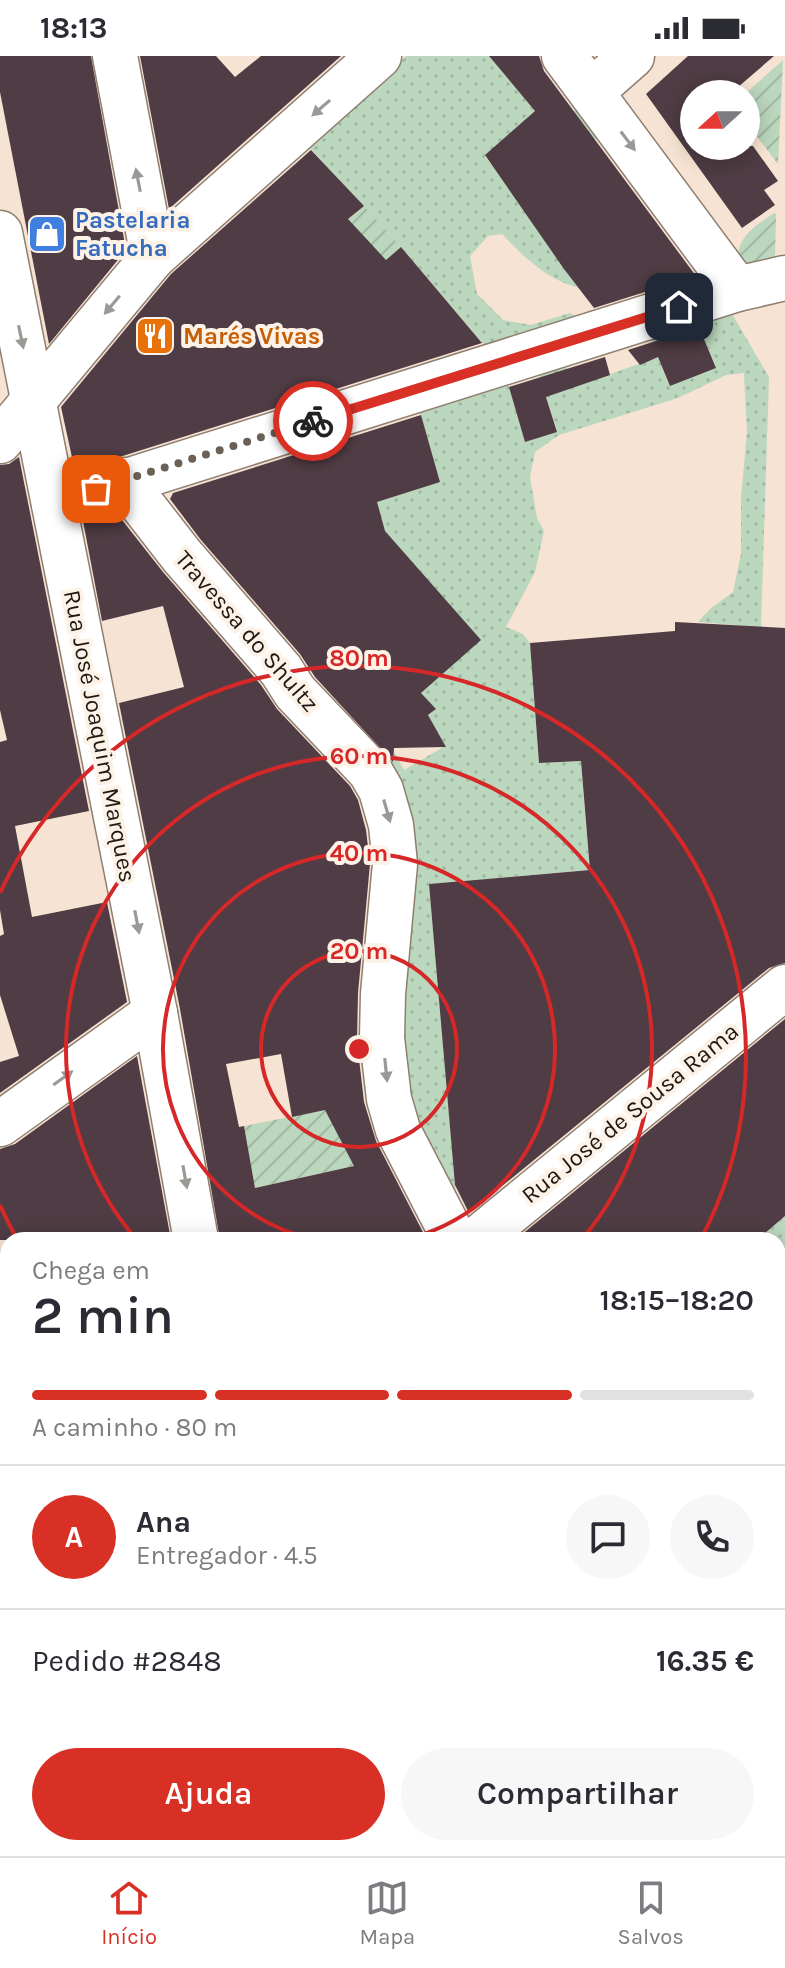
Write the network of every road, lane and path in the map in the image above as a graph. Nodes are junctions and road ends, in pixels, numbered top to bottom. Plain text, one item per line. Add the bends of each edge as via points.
1 (115, 56) edge
2 (379, 56) edge
3 (564, 56) edge
4 (632, 56) edge
5 (591, 92) junction
6 (0, 233) edge
7 (153, 257) junction
8 (785, 278) edge
9 (737, 289) junction
10 (34, 399) junction
11 (0, 441) edge
12 (123, 480) junction
13 (54, 504) junction
14 (785, 987) edge
15 (155, 1013) junction
16 (0, 1124) edge
17 (195, 1232) edge
18 (451, 1232) edge
19 (486, 1232) edge

7 -> 1 street
2 -> 7 street
3 - 5 street
4 - 5 street
5 -> 9 street
6 -> 10 street, Rua José Joaquim Marques
7 -> 10 street
8 - 9 street
9 - 12 street
10 - 11 street
10 - 13 street, Rua José Joaquim Marques
12 - 13 street
12 -> 18 street, Travessa do Shultz via 197,558 295,692 370,771 381,790 395,864 383,994 389,1099 398,1130
13 -> 15 street, Rua José Joaquim Marques
14 - 19 street, Rua José de Sousa Rama
16 -> 15 street
15 -> 17 street, Rua José Joaquim Marques

